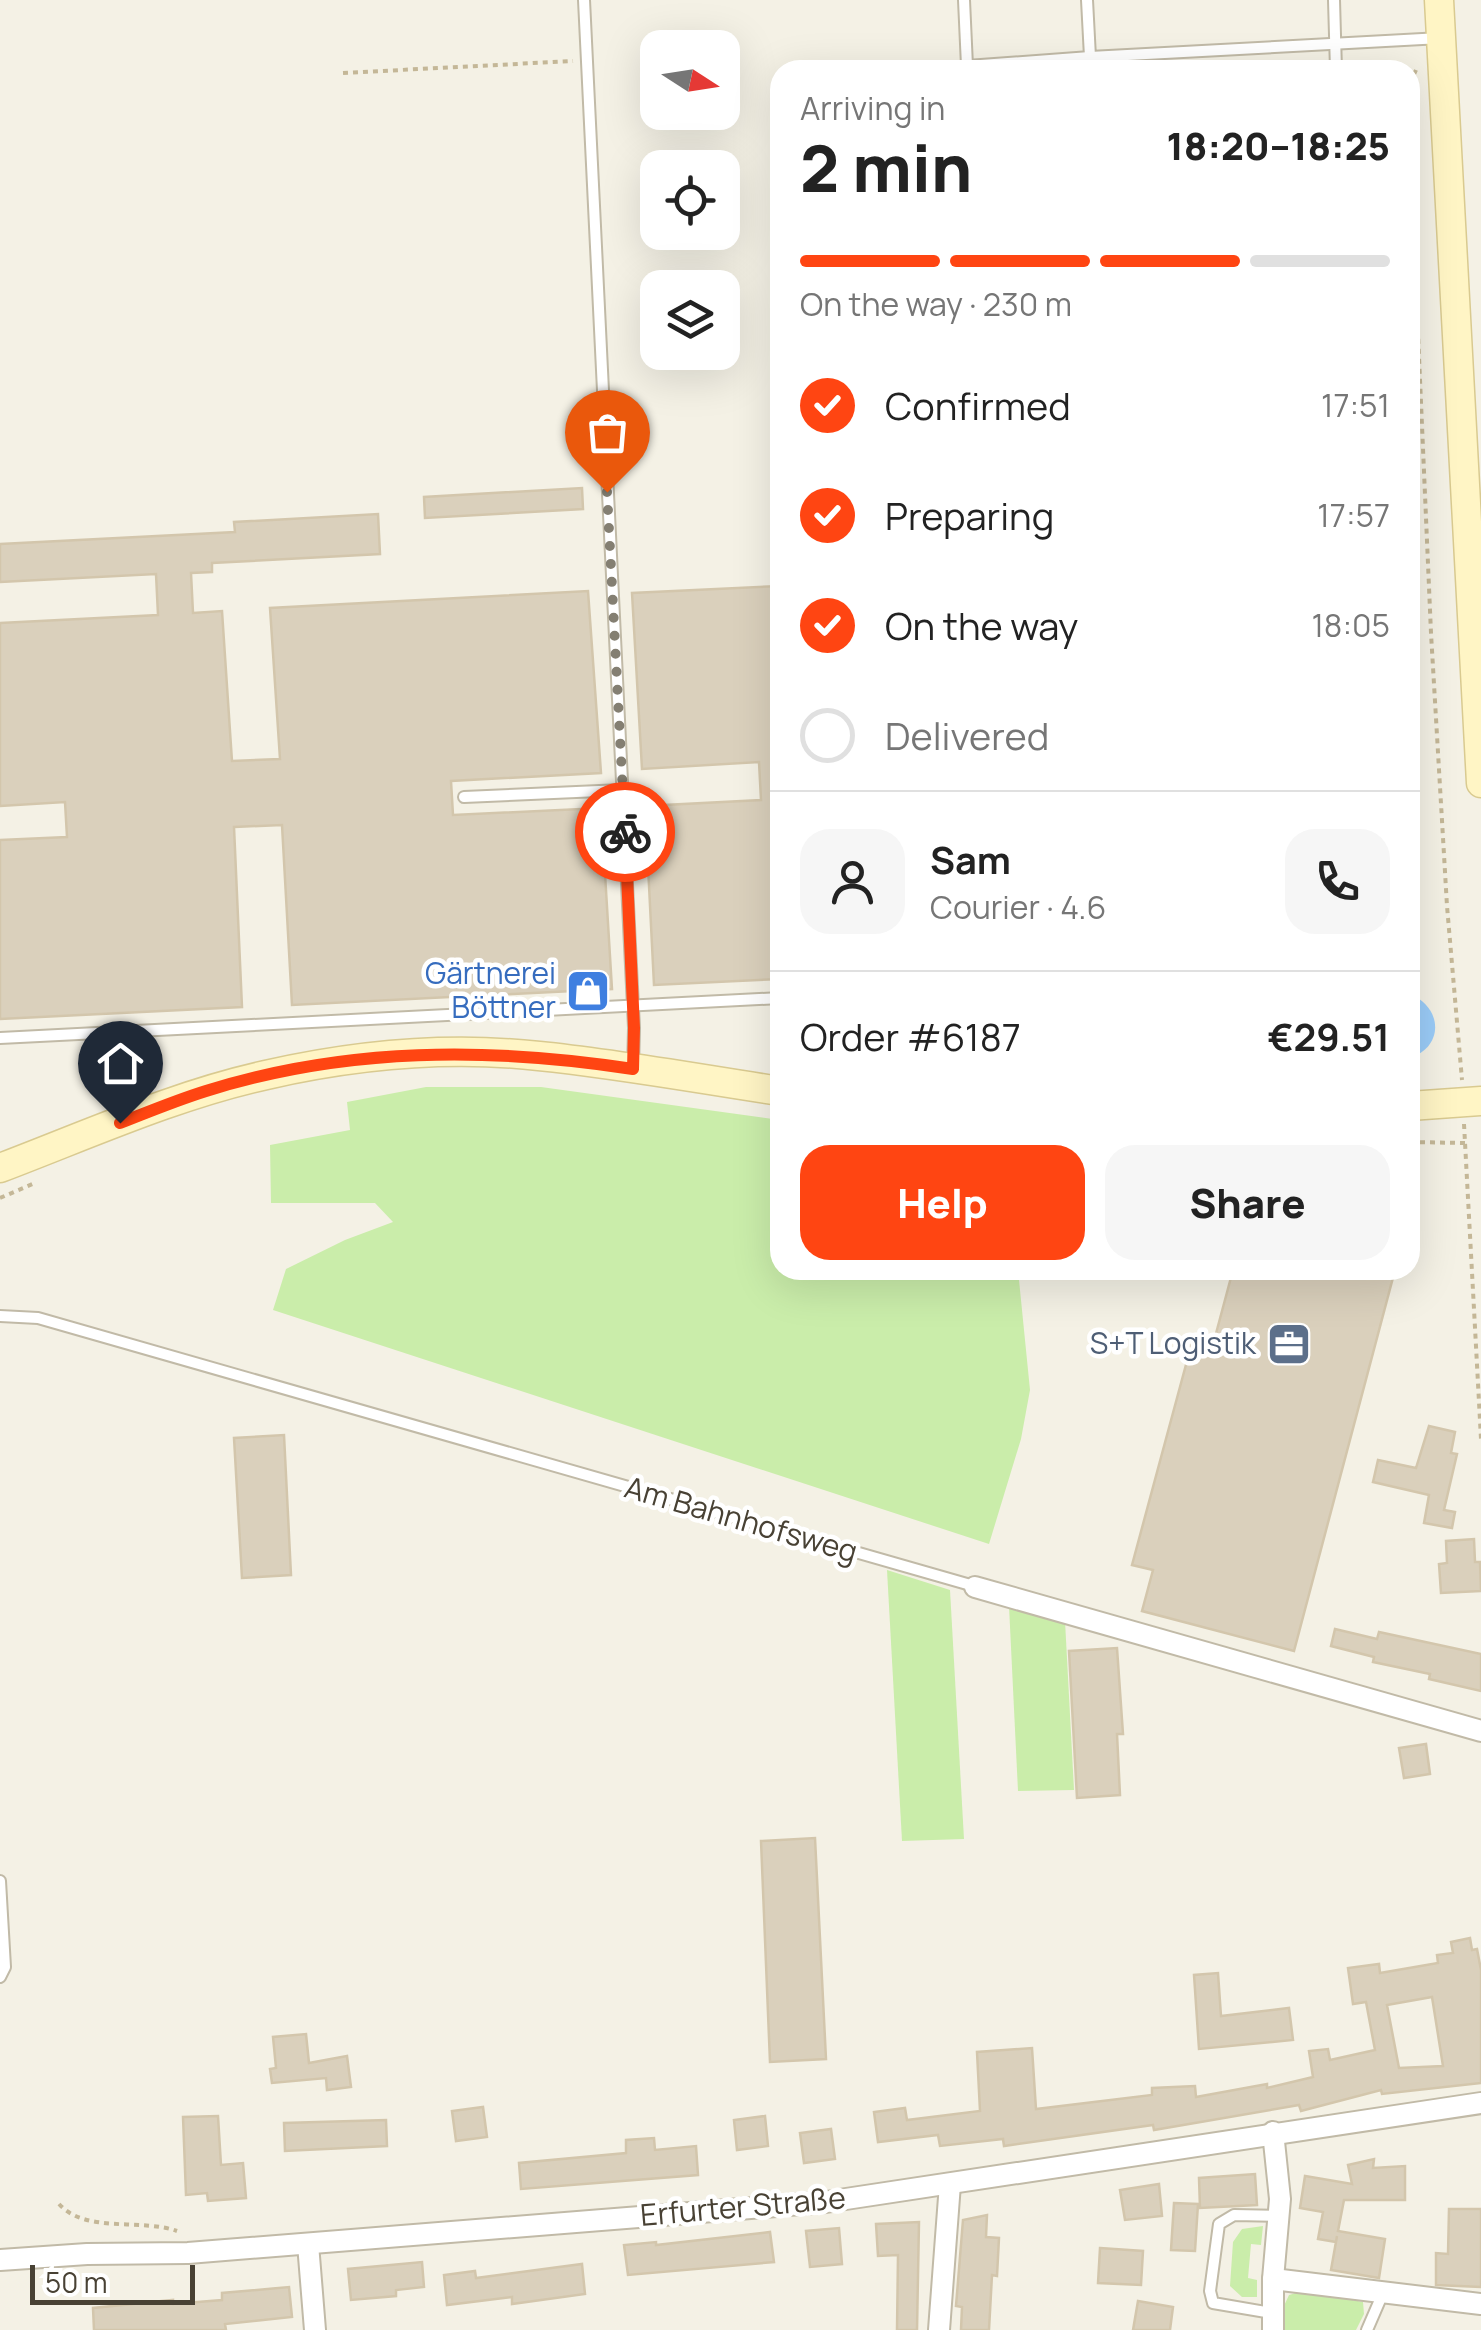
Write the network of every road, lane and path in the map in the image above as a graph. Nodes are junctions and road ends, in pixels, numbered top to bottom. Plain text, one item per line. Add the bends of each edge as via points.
1 (584, 0) edge
2 (964, 0) edge
3 (1087, 0) edge
4 (1334, 0) edge
5 (1440, 0) edge
6 (1442, 38) junction
7 (1336, 45) junction
8 (1124, 56) junction
9 (1090, 57) junction
10 (587, 60) junction
11 (967, 60) edge
12 (1056, 60) edge
13 (1124, 60) edge
14 (1336, 60) edge
15 (343, 72) dead end
16 (1420, 379) edge
17 (1481, 783) edge
18 (622, 790) junction
19 (464, 797) dead end
20 (770, 999) edge
21 (633, 1006) junction
22 (0, 1038) edge
23 (1462, 1066) dead end
24 (633, 1069) junction
25 (770, 1090) edge
26 (1481, 1101) edge
27 (1420, 1105) edge
28 (1420, 1142) edge
29 (0, 1168) edge
30 (46, 1178) dead end
31 (0, 1198) edge
32 (0, 1316) edge
33 (1481, 1439) edge
34 (976, 1586) joint
35 (1481, 1732) edge
36 (0, 1881) edge
37 (0, 1977) edge
38 (1481, 2103) edge
39 (1274, 2132) junction
40 (950, 2184) junction
41 (59, 2204) dead end
42 (1279, 2216) junction
43 (186, 2234) dead end
44 (308, 2244) junction
45 (0, 2260) edge
46 (1273, 2279) junction
47 (1384, 2292) junction
48 (1481, 2304) edge
49 (1272, 2322) edge
50 (314, 2330) edge
51 (939, 2330) edge
52 (1367, 2330) edge

1 - 10 lane
2 - 11 lane
3 - 9 lane
4 - 7 lane
5 - 6 street
6 - 7 lane
6 - 17 street
7 - 8 lane
7 - 14 lane
8 - 9 lane
8 - 13 lane
9 - 12 lane
10 - 15 path
10 - 18 lane
16 - 23 path
18 - 19 lane
18 - 21 lane
20 - 21 lane
21 - 22 lane
21 - 24 lane
24 - 25 street
24 - 29 street via 474,1052 329,1062 204,1091
26 - 27 street
28 - 33 path via 1465,1144
30 - 31 path
32 - 34 lane, Am Bahnhofsweg via 38,1318
34 - 35 street, Am Bahnhofsweg
36 - 37 lane
38 - 39 street, Erfurter Straße
39 - 40 street, Erfurter Straße
39 - 42 street
40 - 44 street, Erfurter Straße via 826,2202
40 - 51 street
41 - 43 path via 84,2219
42 - 46 street
42 - 49 lane via 1234,2215 1218,2224 1210,2291 1213,2303
44 - 45 street, Erfurter Straße
44 - 50 street
46 - 47 street
46 - 49 street
47 - 48 street
47 - 52 lane

